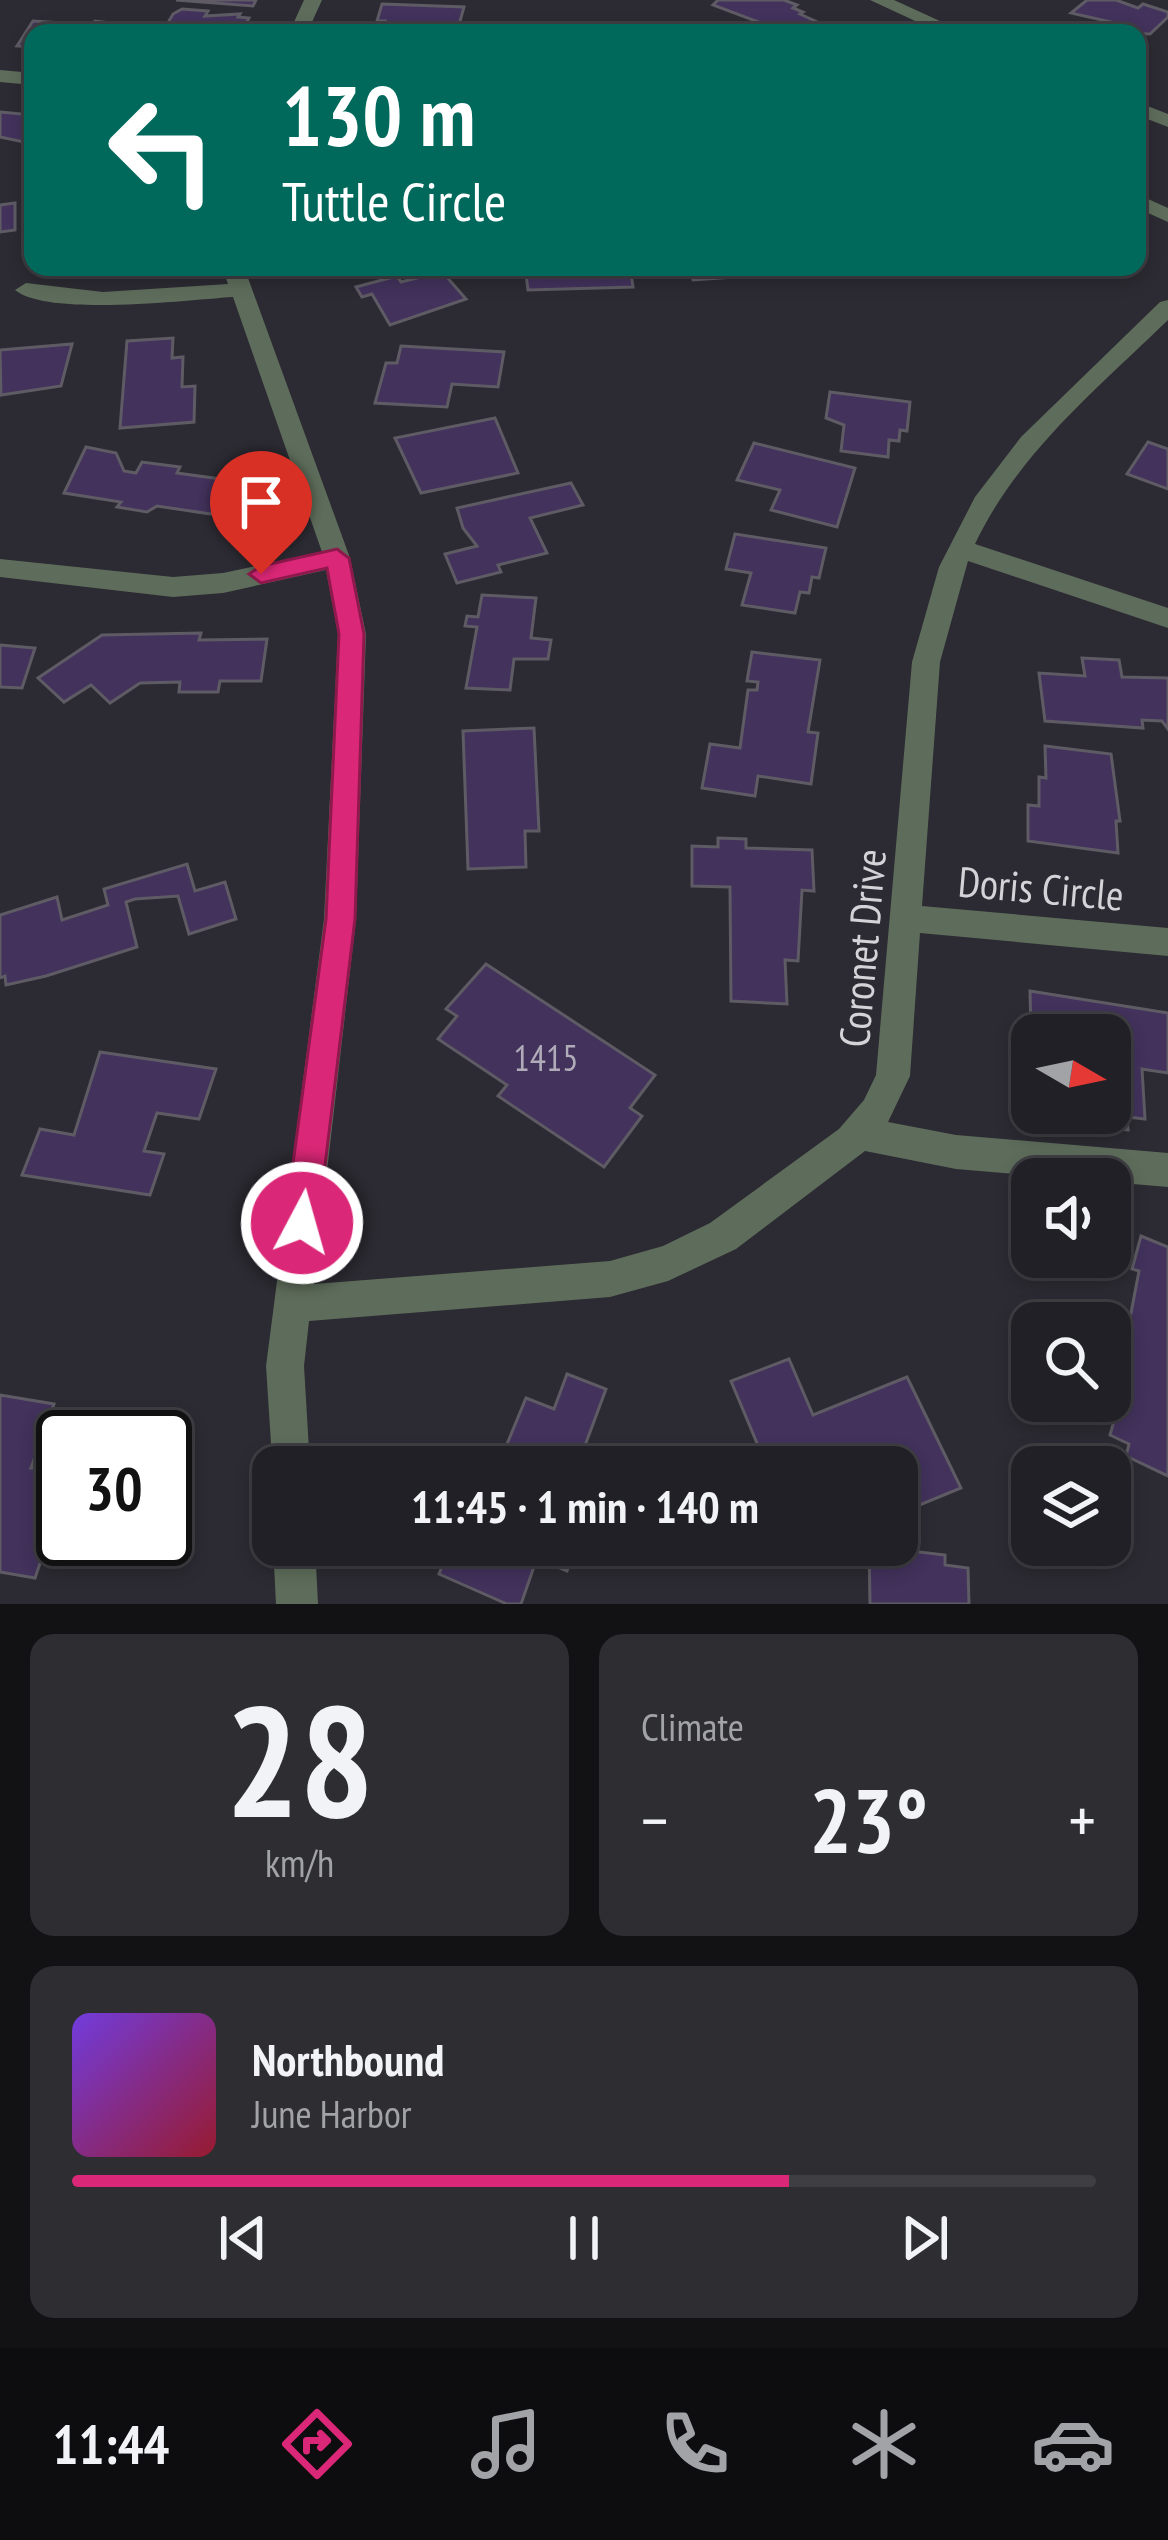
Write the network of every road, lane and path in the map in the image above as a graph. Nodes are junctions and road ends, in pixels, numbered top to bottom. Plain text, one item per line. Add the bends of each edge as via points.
1 (879, 0) edge
2 (936, 24) edge
3 (237, 278) edge
4 (26, 290) dead end
5 (1168, 307) edge
6 (959, 548) junction
7 (337, 558) junction
8 (0, 568) edge
9 (1168, 618) edge
10 (907, 918) junction
11 (1168, 942) edge
12 (858, 1133) junction
13 (1168, 1170) edge
14 (293, 1304) junction
15 (289, 1446) edge
16 (295, 1566) edge
17 (297, 1604) edge

1 - 2 street
3 - 4 street via 103,298
3 - 7 street
5 - 6 street, Coronet Drive via 1027,446
6 - 9 street
6 - 10 street, Coronet Drive via 926,662
7 - 8 street via 173,587
7 - 14 street via 352,634 340,919
10 - 11 street, Doris Circle
10 - 12 street, Coronet Drive via 893,1076
12 - 13 street via 956,1152
12 - 14 street, Coronet Drive via 724,1236 668,1263 610,1279
14 - 15 street via 285,1366
16 - 17 street

